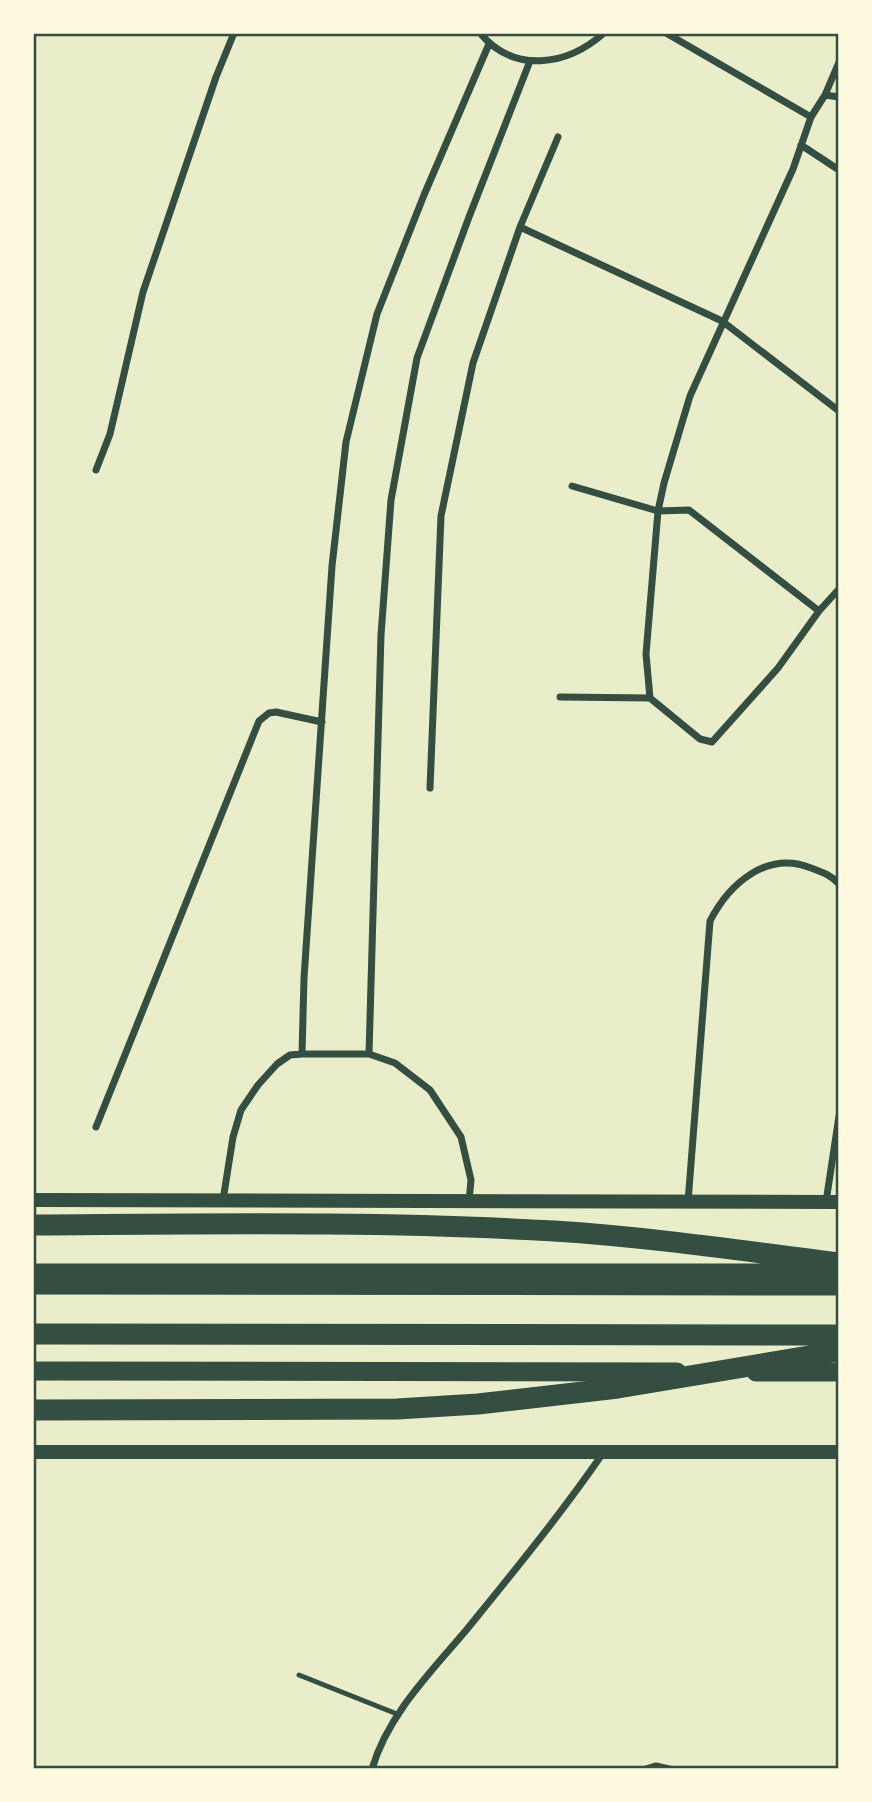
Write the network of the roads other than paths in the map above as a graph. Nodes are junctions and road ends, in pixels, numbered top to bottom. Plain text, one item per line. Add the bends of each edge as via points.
1 (234, 33) edge
2 (480, 33) edge
3 (604, 33) edge
4 (666, 33) edge
5 (489, 44) junction
6 (530, 61) junction
7 (839, 62) edge
8 (825, 96) junction
9 (839, 97) edge
10 (811, 117) junction
11 (558, 137) dead end
12 (801, 145) junction
13 (839, 170) edge
14 (520, 227) junction
15 (722, 321) junction
16 (839, 411) edge
17 (96, 470) dead end
18 (572, 486) dead end
19 (658, 511) junction
20 (839, 589) edge
21 (819, 611) junction
22 (560, 696) dead end
23 (650, 698) junction
24 (322, 722) junction
25 (430, 788) dead end
26 (839, 884) edge
27 (302, 1054) junction
28 (369, 1054) junction
29 (839, 1116) edge
30 (96, 1127) dead end
31 (33, 1200) edge
32 (223, 1200) junction
33 (469, 1201) junction
34 (688, 1202) junction
35 (832, 1202) edge
36 (33, 1225) edge
37 (839, 1263) edge
38 (33, 1274) edge
39 (839, 1274) edge
40 (33, 1285) edge
41 (839, 1286) edge
42 (33, 1334) edge
43 (839, 1335) edge
44 (839, 1351) edge
45 (33, 1371) edge
46 (839, 1372) edge
47 (33, 1410) edge
48 (33, 1452) edge
49 (839, 1452) edge
50 (603, 1454) junction
51 (299, 1675) dead end
52 (397, 1714) junction
53 (372, 1769) edge
54 (643, 1769) edge
55 (674, 1769) edge

1 - 17 street via 143,292 110,433
2 - 5 street
3 - 6 street via 566,58
4 - 10 street
5 - 6 street via 510,57
5 - 24 street via 374,326 346,442
6 - 28 street via 418,358 391,500 381,635
7 - 8 street
8 - 9 street
8 - 10 street
10 - 12 street
11 - 14 street
12 - 13 street
12 - 15 street
14 - 15 street
14 - 25 street via 473,363 441,516
15 - 16 street
15 - 19 street via 690,396
18 - 19 street
19 - 21 street via 689,510
19 - 23 street via 646,654
20 - 21 street
21 - 23 street via 778,668 712,742 700,739
22 - 23 street
24 - 27 street
24 - 30 street via 276,712 259,722
26 - 34 street via 807,866 783,862 758,869 721,900 710,921
27 - 28 street
27 - 32 street via 290,1055 277,1064 241,1110
28 - 33 street via 395,1063 430,1090 461,1136 471,1180
29 - 35 street
31 - 32 main road
32 - 33 main road
33 - 34 main road
34 - 35 main road
36 - 37 highway via 479,1227 608,1236
38 - 39 highway
40 - 41 highway
42 - 43 highway
44 - 47 highway via 643,1385 478,1404 397,1409
45 - 46 highway
48 - 50 main road
49 - 50 main road
50 - 52 street via 562,1512
51 - 52 lane
52 - 53 street
54 - 55 lane via 656,1765

